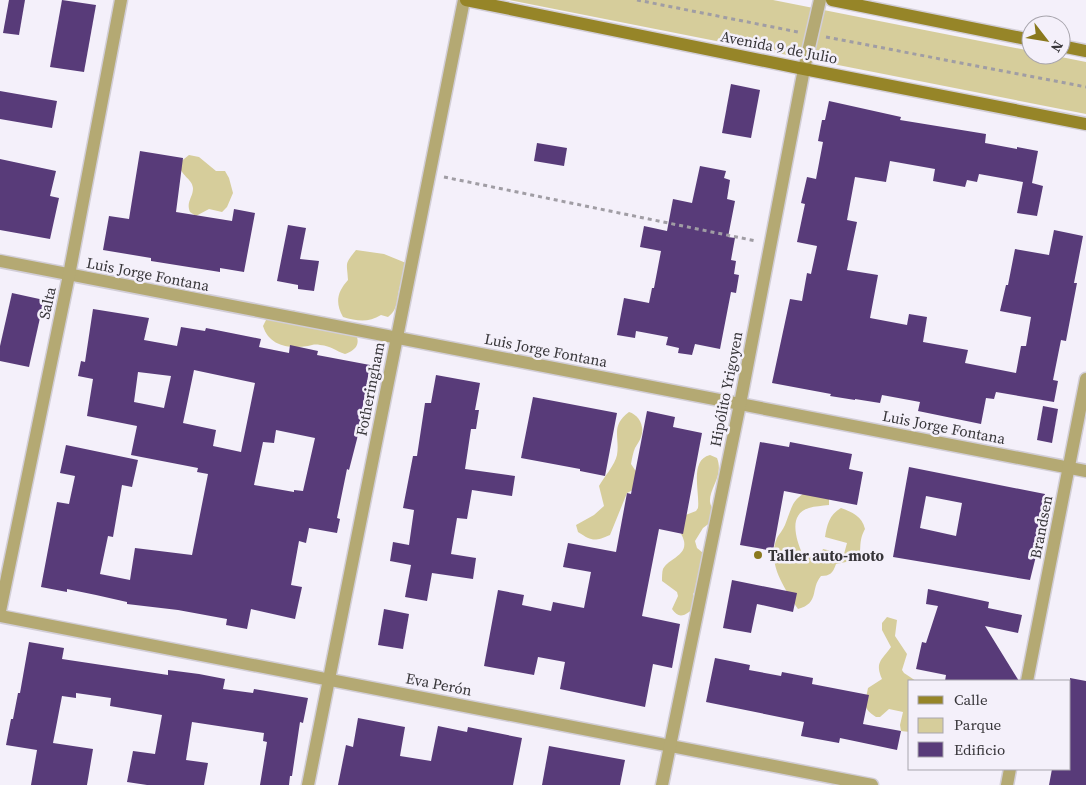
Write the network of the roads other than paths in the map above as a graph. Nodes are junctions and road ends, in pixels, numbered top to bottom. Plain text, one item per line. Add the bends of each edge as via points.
1 (121, 0) edge
2 (465, 0) edge
3 (820, 0) edge
4 (832, 0) edge
5 (1021, 38) edge
6 (1071, 48) edge
7 (1086, 51) edge
8 (804, 69) junction
9 (1086, 124) edge
10 (0, 261) edge
11 (69, 275) junction
12 (397, 338) junction
13 (1086, 379) edge
14 (740, 404) junction
15 (1069, 468) junction
16 (1086, 471) edge
17 (0, 611) edge
18 (0, 616) edge
19 (329, 679) junction
20 (1027, 680) edge
21 (669, 747) junction
22 (1010, 770) edge
23 (308, 785) edge
24 (662, 785) edge
25 (872, 785) edge
26 (1007, 785) edge

1 - 11 street, Salta
2 - 8 main road, Avenida 9 de Julio
2 - 12 street, Fotheringham
3 - 8 street, Hipólito Yrigoyen
4 - 5 main road
6 - 7 main road
8 - 9 main road, Avenida 9 de Julio
8 - 14 street, Hipólito Yrigoyen
10 - 11 street, Luis Jorge Fontana
11 - 12 street, Luis Jorge Fontana
11 - 17 street, Salta
12 - 14 street, Luis Jorge Fontana
12 - 19 street, Fotheringham
13 - 15 street, Brandsen
14 - 15 street, Luis Jorge Fontana
14 - 21 street, Hipólito Yrigoyen
15 - 16 street, Luis Jorge Fontana
15 - 20 street, Brandsen
18 - 19 street, Eva Perón
19 - 21 street, Eva Perón
19 - 23 street, Fotheringham
21 - 24 street, Hipólito Yrigoyen
21 - 25 street, Eva Perón
22 - 26 street

